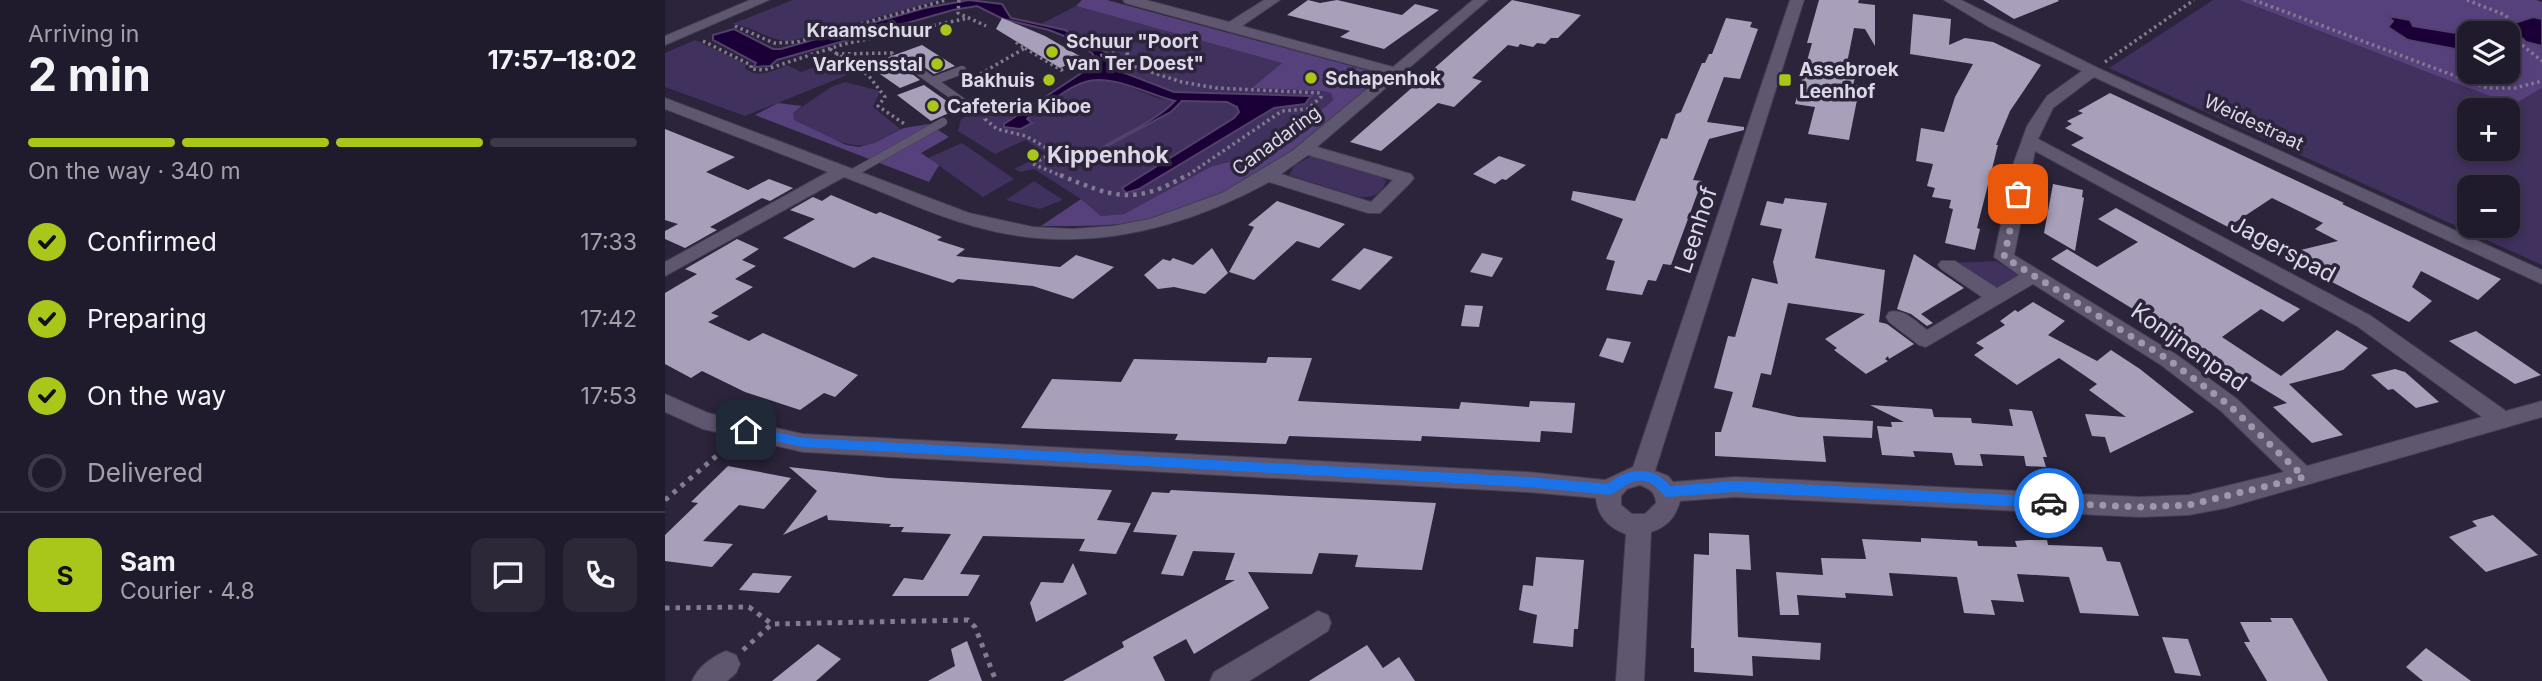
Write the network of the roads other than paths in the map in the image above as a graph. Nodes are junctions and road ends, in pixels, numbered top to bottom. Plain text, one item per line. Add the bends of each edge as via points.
1 (762, 0) edge
2 (1130, 0) edge
3 (1273, 0) edge
4 (1481, 0) edge
5 (1797, 0) edge
6 (1951, 0) edge
7 (1231, 27) junction
8 (665, 41) edge
9 (913, 67) dead end
10 (962, 70) dead end
11 (2093, 71) junction
12 (1396, 72) junction
13 (933, 81) junction
14 (665, 103) edge
15 (975, 108) road end
16 (943, 122) road end
17 (2029, 141) junction
18 (1305, 149) junction
19 (847, 173) junction
20 (1269, 176) junction
21 (1948, 265) dead end
22 (665, 270) edge
23 (2033, 275) junction
24 (2542, 278) edge
25 (1997, 297) junction
26 (1896, 317) dead end
27 (665, 402) edge
28 (2542, 409) edge
29 (2501, 420) junction
30 (1642, 475) junction
31 (2304, 477) junction
32 (1610, 489) junction
33 (1667, 492) junction
34 (1639, 525) junction
35 (1318, 623) dead end
36 (1224, 681) edge
37 (1630, 681) edge

1 - 8 street
2 - 7 street
3 - 7 street
4 - 12 street, Canadaring
5 - 30 street, Leenhof
6 - 11 street, Weidestraat
7 - 12 street
9 - 13 lane
10 - 13 lane
11 - 17 street, Konijnenpad via 2043,110
11 - 24 street, Weidestraat
12 - 18 street, Canadaring
13 - 15 lane
14 - 19 street, Canadaring
16 - 19 lane
17 - 23 street, Konijnenpad via 2004,257
17 - 29 street, Jagerspad via 2364,321
18 - 20 street, Canadaring
18 - 20 street via 1405,178 1374,209
19 - 20 street, Canadaring via 992,226 1071,234 1112,232 1171,220
19 - 22 street
21 - 25 street
23 - 25 street
23 - 31 street, Konijnenpad via 2169,360 2229,405
25 - 26 street via 1926,340
27 - 32 street via 703,420 803,443
28 - 29 street
29 - 31 street
30 - 32 street via 1624,478
30 - 33 street via 1659,482
31 - 33 street via 2189,505 2140,507 1735,487
32 - 34 street via 1608,499 1615,515
33 - 34 street via 1662,517
34 - 37 street
35 - 36 street

